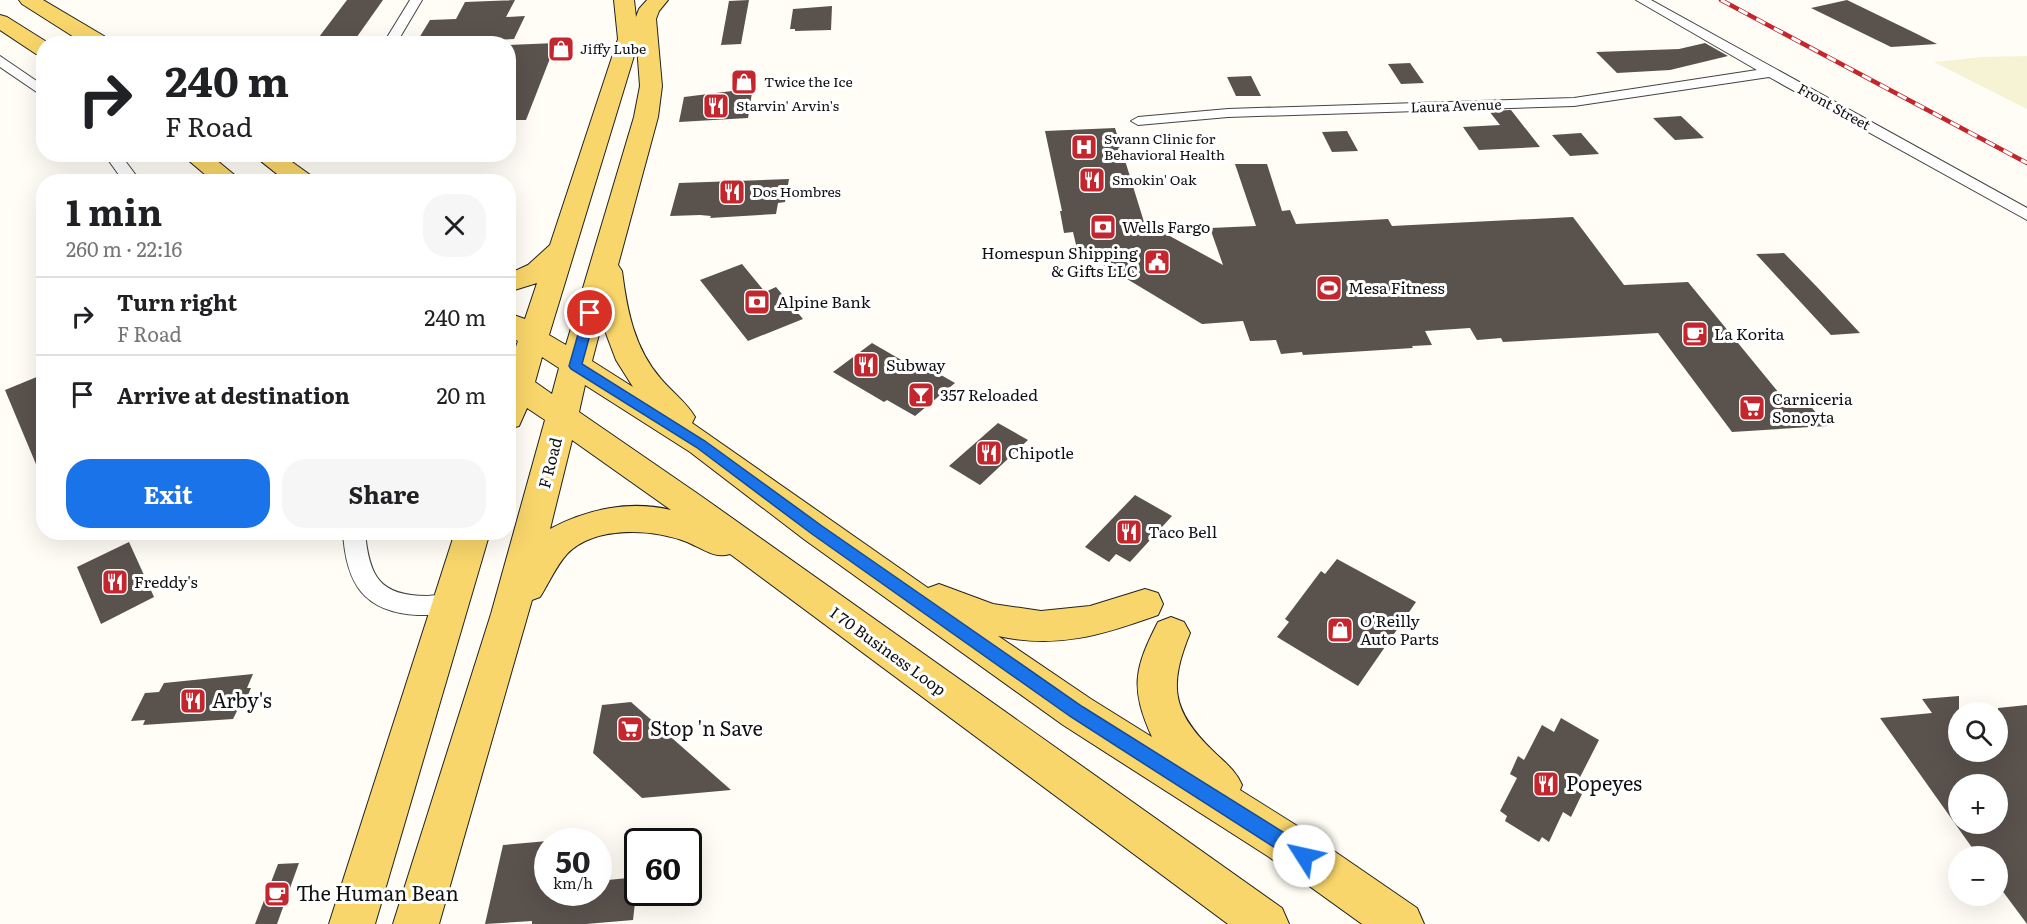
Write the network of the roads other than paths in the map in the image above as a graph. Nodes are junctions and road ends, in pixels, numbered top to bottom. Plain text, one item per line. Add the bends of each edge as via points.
1 (29, 0) edge
2 (416, 0) edge
3 (624, 0) edge
4 (658, 0) edge
5 (1642, 0) edge
6 (0, 21) edge
7 (87, 36) edge
8 (394, 36) edge
9 (36, 44) edge
10 (0, 60) edge
11 (1771, 72) junction
12 (36, 87) edge
13 (1138, 121) dead end
14 (117, 162) edge
15 (204, 162) edge
16 (275, 162) edge
17 (127, 174) edge
18 (220, 174) edge
19 (293, 174) edge
20 (2027, 215) edge
21 (561, 249) junction
22 (608, 251) junction
23 (516, 280) edge
24 (516, 327) edge
25 (533, 338) junction
26 (575, 366) junction
27 (516, 375) edge
28 (516, 384) edge
29 (562, 415) junction
30 (701, 444) junction
31 (355, 540) edge
32 (471, 540) edge
33 (873, 570) junction
34 (794, 582) junction
35 (451, 604) junction
36 (510, 614) junction
37 (1284, 842) junction
38 (352, 924) edge
39 (416, 924) edge
40 (1266, 924) edge
41 (1401, 924) edge

1 - 7 main road
2 - 8 street
3 - 21 main road via 629,39
4 - 22 main road, F Road via 646,19 651,86 646,117
5 - 11 street, Front Street
6 - 9 main road
10 - 12 street
11 - 13 street, Laura Avenue via 1574,102 1228,113
11 - 20 street, Front Street
14 - 17 street
15 - 18 main road
16 - 19 main road
21 - 23 main road via 537,273
21 - 25 main road
22 - 26 main road, F Road
22 - 30 main road via 612,310 624,349 651,388
24 - 25 main road
25 - 26 main road
25 - 27 main road
26 - 29 main road, F Road
26 - 30 main road
28 - 29 main road, I 70 Business Loop
29 - 34 main road, I 70 Business Loop
29 - 36 main road, F Road
30 - 33 main road
31 - 35 street via 358,567 378,594 402,604
32 - 35 main road
33 - 37 main road via 1077,712
33 - 37 main road via 996,622 1025,627 1071,626 1115,615 1158,619 1156,682 1160,713 1171,733 1194,761
34 - 36 main road via 684,528 641,518 619,518 596,523 555,543
34 - 40 main road, I 70 Business Loop
35 - 38 main road
36 - 39 main road, F Road
37 - 41 main road

